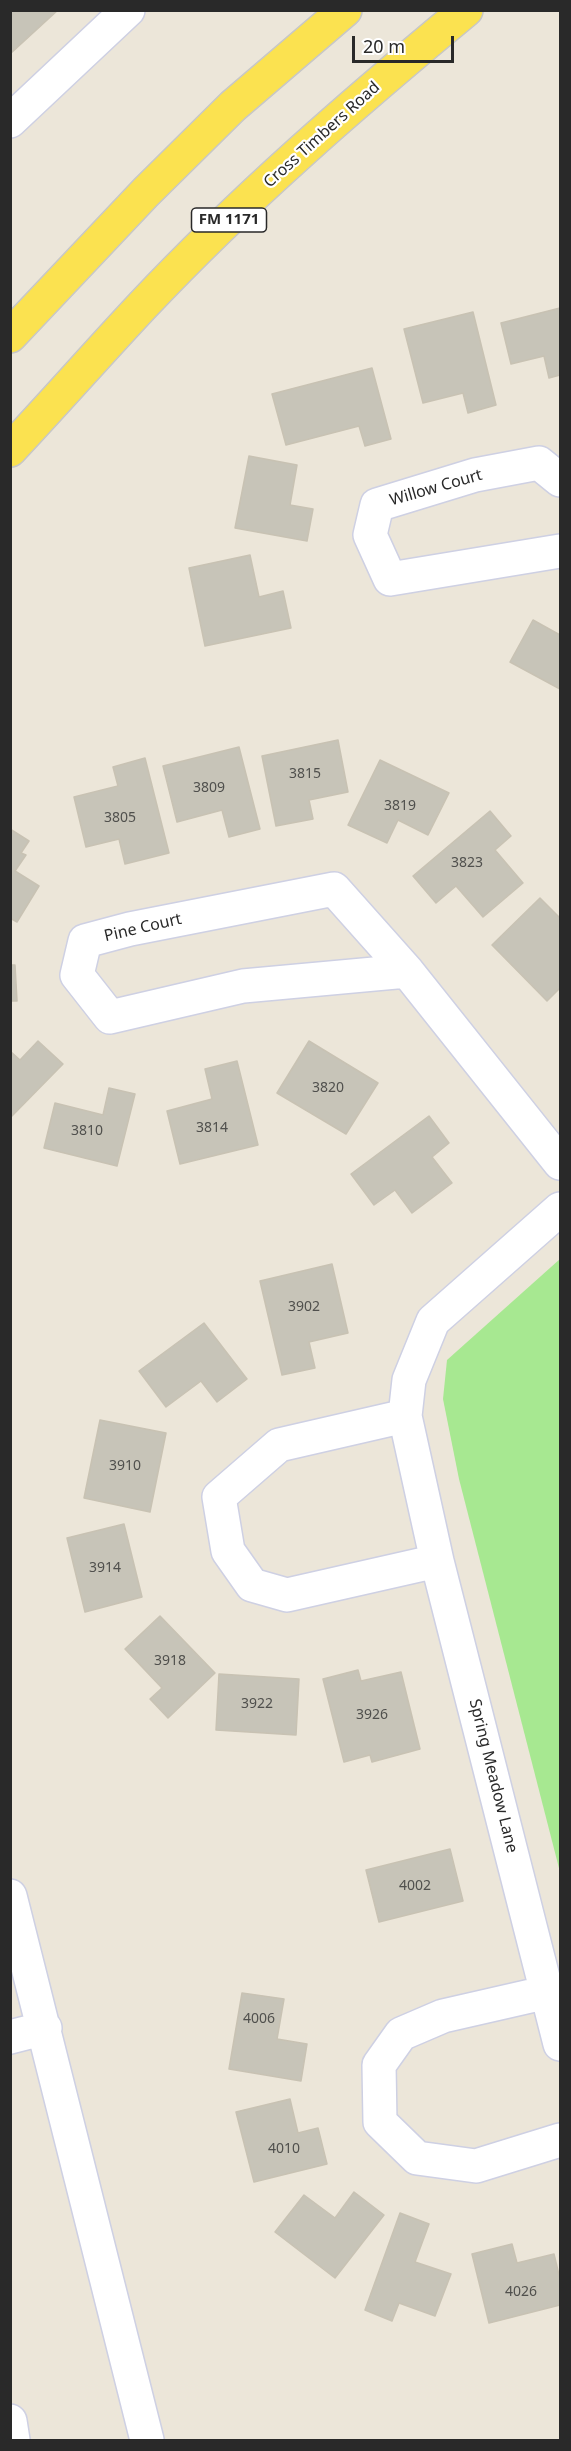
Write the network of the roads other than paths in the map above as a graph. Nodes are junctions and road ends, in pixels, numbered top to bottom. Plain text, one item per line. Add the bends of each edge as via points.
1 (128, 10) edge
2 (345, 10) edge
3 (466, 10) edge
4 (10, 121) edge
5 (10, 336) edge
6 (10, 450) edge
7 (561, 480) edge
8 (561, 551) edge
9 (407, 971) junction
10 (561, 1163) edge
11 (561, 1209) edge
12 (405, 1416) junction
13 (437, 1561) junction
14 (10, 1896) edge
15 (16, 1942) edge
16 (548, 1992) junction
17 (45, 2028) junction
18 (10, 2037) edge
19 (561, 2044) edge
20 (561, 2140) edge
21 (10, 2421) edge
22 (14, 2440) edge
23 (147, 2440) edge

1 - 4 street
2 - 5 main road via 233,106
3 - 6 main road, Cross Timbers Road / FM 1171 via 372,88 239,210 144,304
7 - 8 street, Willow Court via 539,463 475,475 377,505 370,535 390,579
9 - 9 street, Pine Court via 243,986 110,1017 77,975 85,941 334,889
9 - 10 street, Pine Court
11 - 12 street, Spring Meadow Lane via 433,1321 409,1380
12 - 13 street, Spring Meadow Lane
12 - 13 street via 279,1445 219,1497 228,1551 252,1585 287,1595
13 - 16 street, Spring Meadow Lane
14 - 15 street
15 - 17 street
16 - 19 street, Spring Meadow Lane
16 - 20 street via 443,2016 401,2034 379,2065 380,2122 417,2158 476,2166
17 - 18 street
17 - 23 street
21 - 22 street

